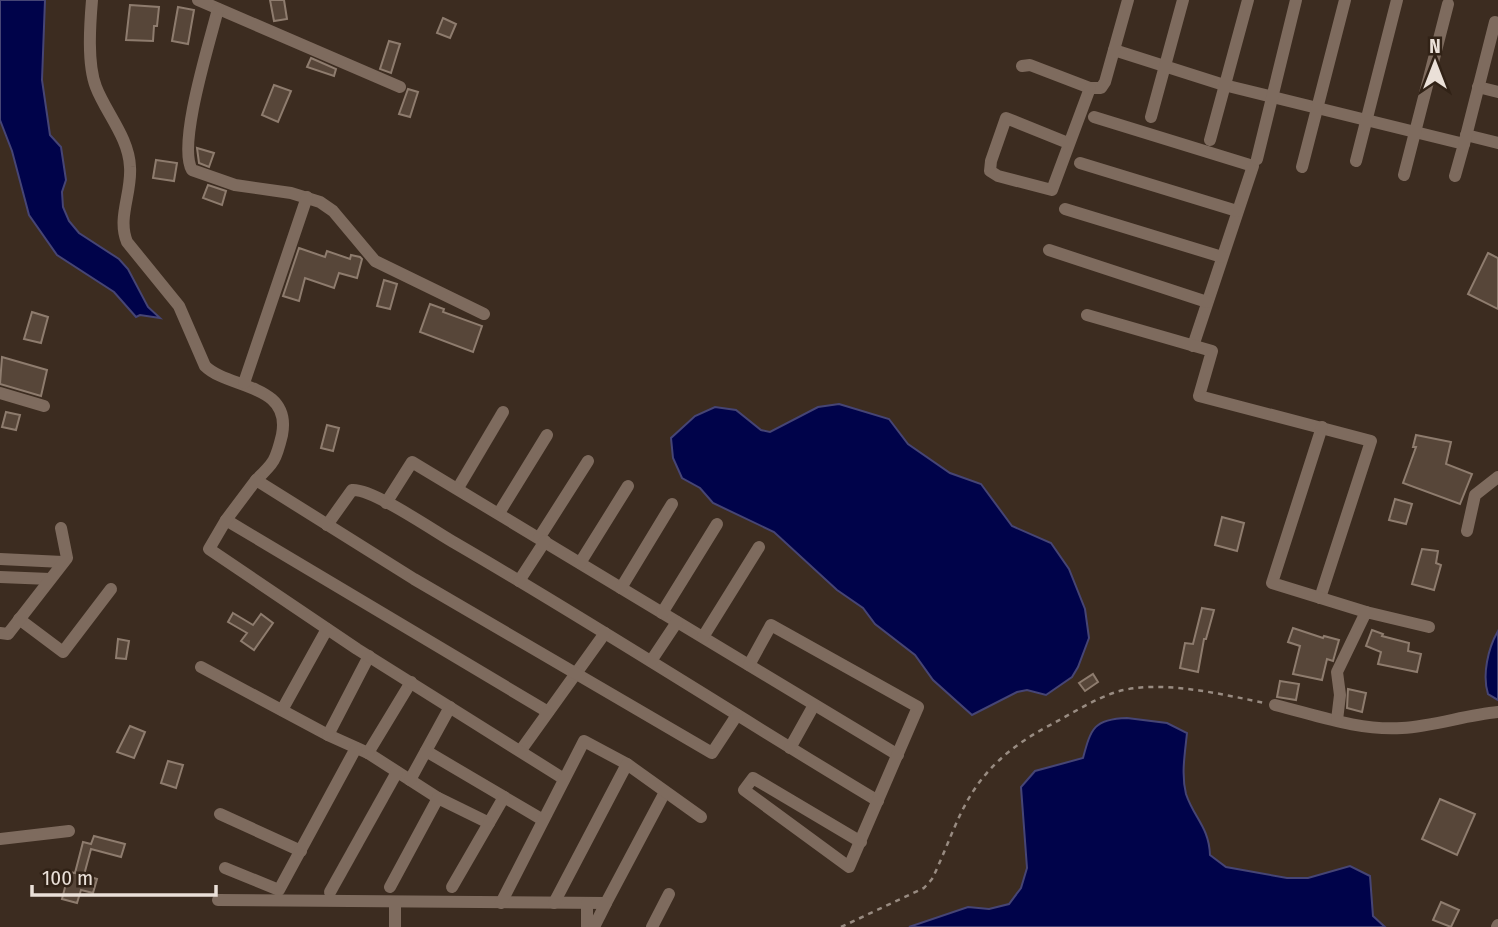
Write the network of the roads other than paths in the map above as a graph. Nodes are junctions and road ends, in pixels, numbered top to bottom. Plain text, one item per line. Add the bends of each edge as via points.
1 (92, 0) edge
2 (198, 0) edge
3 (1128, 0) edge
4 (1183, 0) edge
5 (1248, 0) edge
6 (1296, 0) edge
7 (1345, 0) edge
8 (1397, 0) edge
9 (1448, 4) dead end
10 (218, 9) junction
11 (1495, 22) dead end
12 (1494, 41) edge
13 (1114, 50) junction
14 (1022, 66) dead end
15 (1165, 66) junction
16 (1224, 85) junction
17 (400, 87) dead end
18 (1478, 87) junction
19 (1090, 88) junction
20 (1498, 92) edge
21 (1271, 95) junction
22 (1318, 107) junction
23 (1094, 117) dead end
24 (1151, 117) dead end
25 (1366, 119) junction
26 (1415, 132) junction
27 (1465, 139) junction
28 (1210, 140) dead end
29 (1068, 143) junction
30 (1498, 143) edge
31 (1257, 159) dead end
32 (1356, 161) dead end
33 (1080, 163) dead end
34 (1302, 167) dead end
35 (1404, 175) dead end
36 (1455, 176) dead end
37 (307, 197) junction
38 (1065, 209) dead end
39 (1237, 211) junction
40 (1049, 250) dead end
41 (1222, 257) junction
42 (1207, 302) junction
43 (484, 314) dead end
44 (1087, 315) dead end
45 (1192, 346) junction
46 (244, 383) junction
47 (0, 393) edge
48 (44, 406) dead end
49 (503, 412) dead end
50 (1322, 427) junction
51 (547, 435) dead end
52 (588, 461) dead end
53 (1498, 477) edge
54 (256, 480) junction
55 (628, 486) dead end
56 (458, 488) junction
57 (386, 503) junction
58 (672, 504) dead end
59 (499, 513) junction
60 (226, 520) junction
61 (716, 524) dead end
62 (327, 525) junction
63 (61, 528) dead end
64 (1467, 531) dead end
65 (542, 540) junction
66 (759, 547) dead end
67 (0, 559) edge
68 (63, 562) junction
69 (580, 563) junction
70 (0, 577) edge
71 (50, 579) junction
72 (519, 581) junction
73 (621, 588) junction
74 (111, 589) dead end
75 (1320, 598) junction
76 (662, 612) junction
77 (1366, 612) junction
78 (19, 619) junction
79 (677, 621) junction
80 (1429, 627) dead end
81 (327, 629) junction
82 (0, 633) edge
83 (605, 633) junction
84 (703, 637) junction
85 (369, 656) junction
86 (651, 661) junction
87 (749, 665) junction
88 (201, 667) dead end
89 (576, 673) junction
90 (411, 682) junction
91 (814, 705) junction
92 (1275, 705) road end
93 (450, 707) junction
94 (282, 709) junction
95 (548, 712) junction
96 (1498, 712) edge
97 (737, 715) junction
98 (1337, 720) junction
99 (328, 734) junction
100 (790, 748) junction
101 (520, 750) junction
102 (362, 751) junction
103 (426, 751) junction
104 (898, 755) junction
105 (627, 764) junction
106 (397, 772) junction
107 (564, 779) junction
108 (410, 780) junction
109 (666, 792) junction
110 (505, 797) junction
111 (438, 798) junction
112 (878, 801) junction
113 (220, 814) dead end
114 (701, 817) dead end
115 (543, 820) junction
116 (489, 823) junction
117 (69, 831) dead end
118 (0, 839) edge
119 (861, 842) junction
120 (300, 851) junction
121 (225, 868) dead end
122 (390, 887) dead end
123 (452, 887) dead end
124 (330, 892) dead end
125 (668, 894) dead end
126 (218, 900) dead end
127 (395, 902) junction
128 (501, 903) junction
129 (554, 903) junction
130 (587, 903) junction
131 (606, 903) junction
132 (395, 927) edge
133 (587, 927) edge
134 (594, 927) edge
135 (652, 927) edge

1 - 46 street via 96,87 131,166 123,232 178,306 205,366
2 - 10 street
3 - 13 street
4 - 15 street
5 - 16 street
6 - 21 street
7 - 22 street
8 - 25 street
9 - 26 street
10 - 17 street
10 - 37 street via 196,98 188,163 199,174 235,185
11 - 12 street
12 - 18 street
13 - 15 street
13 - 19 street via 1103,86
14 - 19 street
15 - 16 street
15 - 24 street
16 - 21 street
16 - 28 street
18 - 20 street
18 - 27 street
19 - 29 street
21 - 22 street
21 - 31 street
22 - 25 street
22 - 34 street
23 - 39 street via 1252,166
25 - 26 street
25 - 32 street
26 - 27 street
26 - 35 street
27 - 30 street
27 - 36 street
29 - 29 street via 1006,118 990,171 1052,190
33 - 39 street
37 - 43 street via 333,211 374,261
37 - 46 street
38 - 41 street
39 - 41 street
40 - 42 street
41 - 42 street
42 - 45 street
44 - 45 street
45 - 50 street via 1212,351 1199,396
46 - 54 street via 269,397 282,413 275,463
47 - 48 street
49 - 56 street
50 - 75 street via 1272,583
50 - 75 street via 1371,441
51 - 59 street
52 - 65 street
53 - 64 street via 1475,495
54 - 60 street
54 - 62 street
55 - 69 street
56 - 57 street via 412,462
56 - 59 street
57 - 62 street via 352,490
57 - 72 street
58 - 73 street
59 - 65 street
60 - 81 street via 209,549
60 - 95 street
61 - 76 street
62 - 89 street
63 - 68 street via 67,558
65 - 69 street
65 - 72 street
66 - 84 street
67 - 68 street
68 - 71 street
69 - 73 street
70 - 71 street
71 - 78 street
72 - 83 street
73 - 76 street
74 - 78 street via 63,652
75 - 77 street
76 - 79 street
77 - 80 street
77 - 98 street via 1338,670
78 - 82 street via 8,634
79 - 84 street
79 - 86 street
81 - 85 street
81 - 94 street
83 - 86 street
83 - 89 street
84 - 87 street
85 - 90 street
85 - 99 street
86 - 97 street
87 - 91 street
87 - 104 street via 771,625 918,707
88 - 94 street
89 - 95 street
89 - 97 street via 712,753
90 - 93 street
90 - 102 street
91 - 100 street
91 - 104 street
92 - 98 street
93 - 101 street
93 - 103 street
94 - 99 street
95 - 101 street
96 - 98 street via 1404,728
97 - 100 street
99 - 102 street
100 - 112 street
101 - 107 street
102 - 106 street
102 - 120 street
103 - 108 street
103 - 110 street
104 - 112 street
105 - 107 street via 584,741
105 - 109 street
105 - 129 street
106 - 108 street
106 - 124 street
107 - 115 street
108 - 111 street
109 - 114 street
109 - 131 street
110 - 115 street
110 - 116 street
111 - 116 street
111 - 122 street
112 - 119 street
113 - 120 street
115 - 128 street
116 - 123 street
117 - 118 street
119 - 119 street via 753,778 744,790 849,867
120 - 121 street via 279,890
125 - 135 street
126 - 127 street
127 - 128 street
127 - 132 street
128 - 129 street
129 - 130 street
130 - 131 street
130 - 133 street
131 - 134 street

